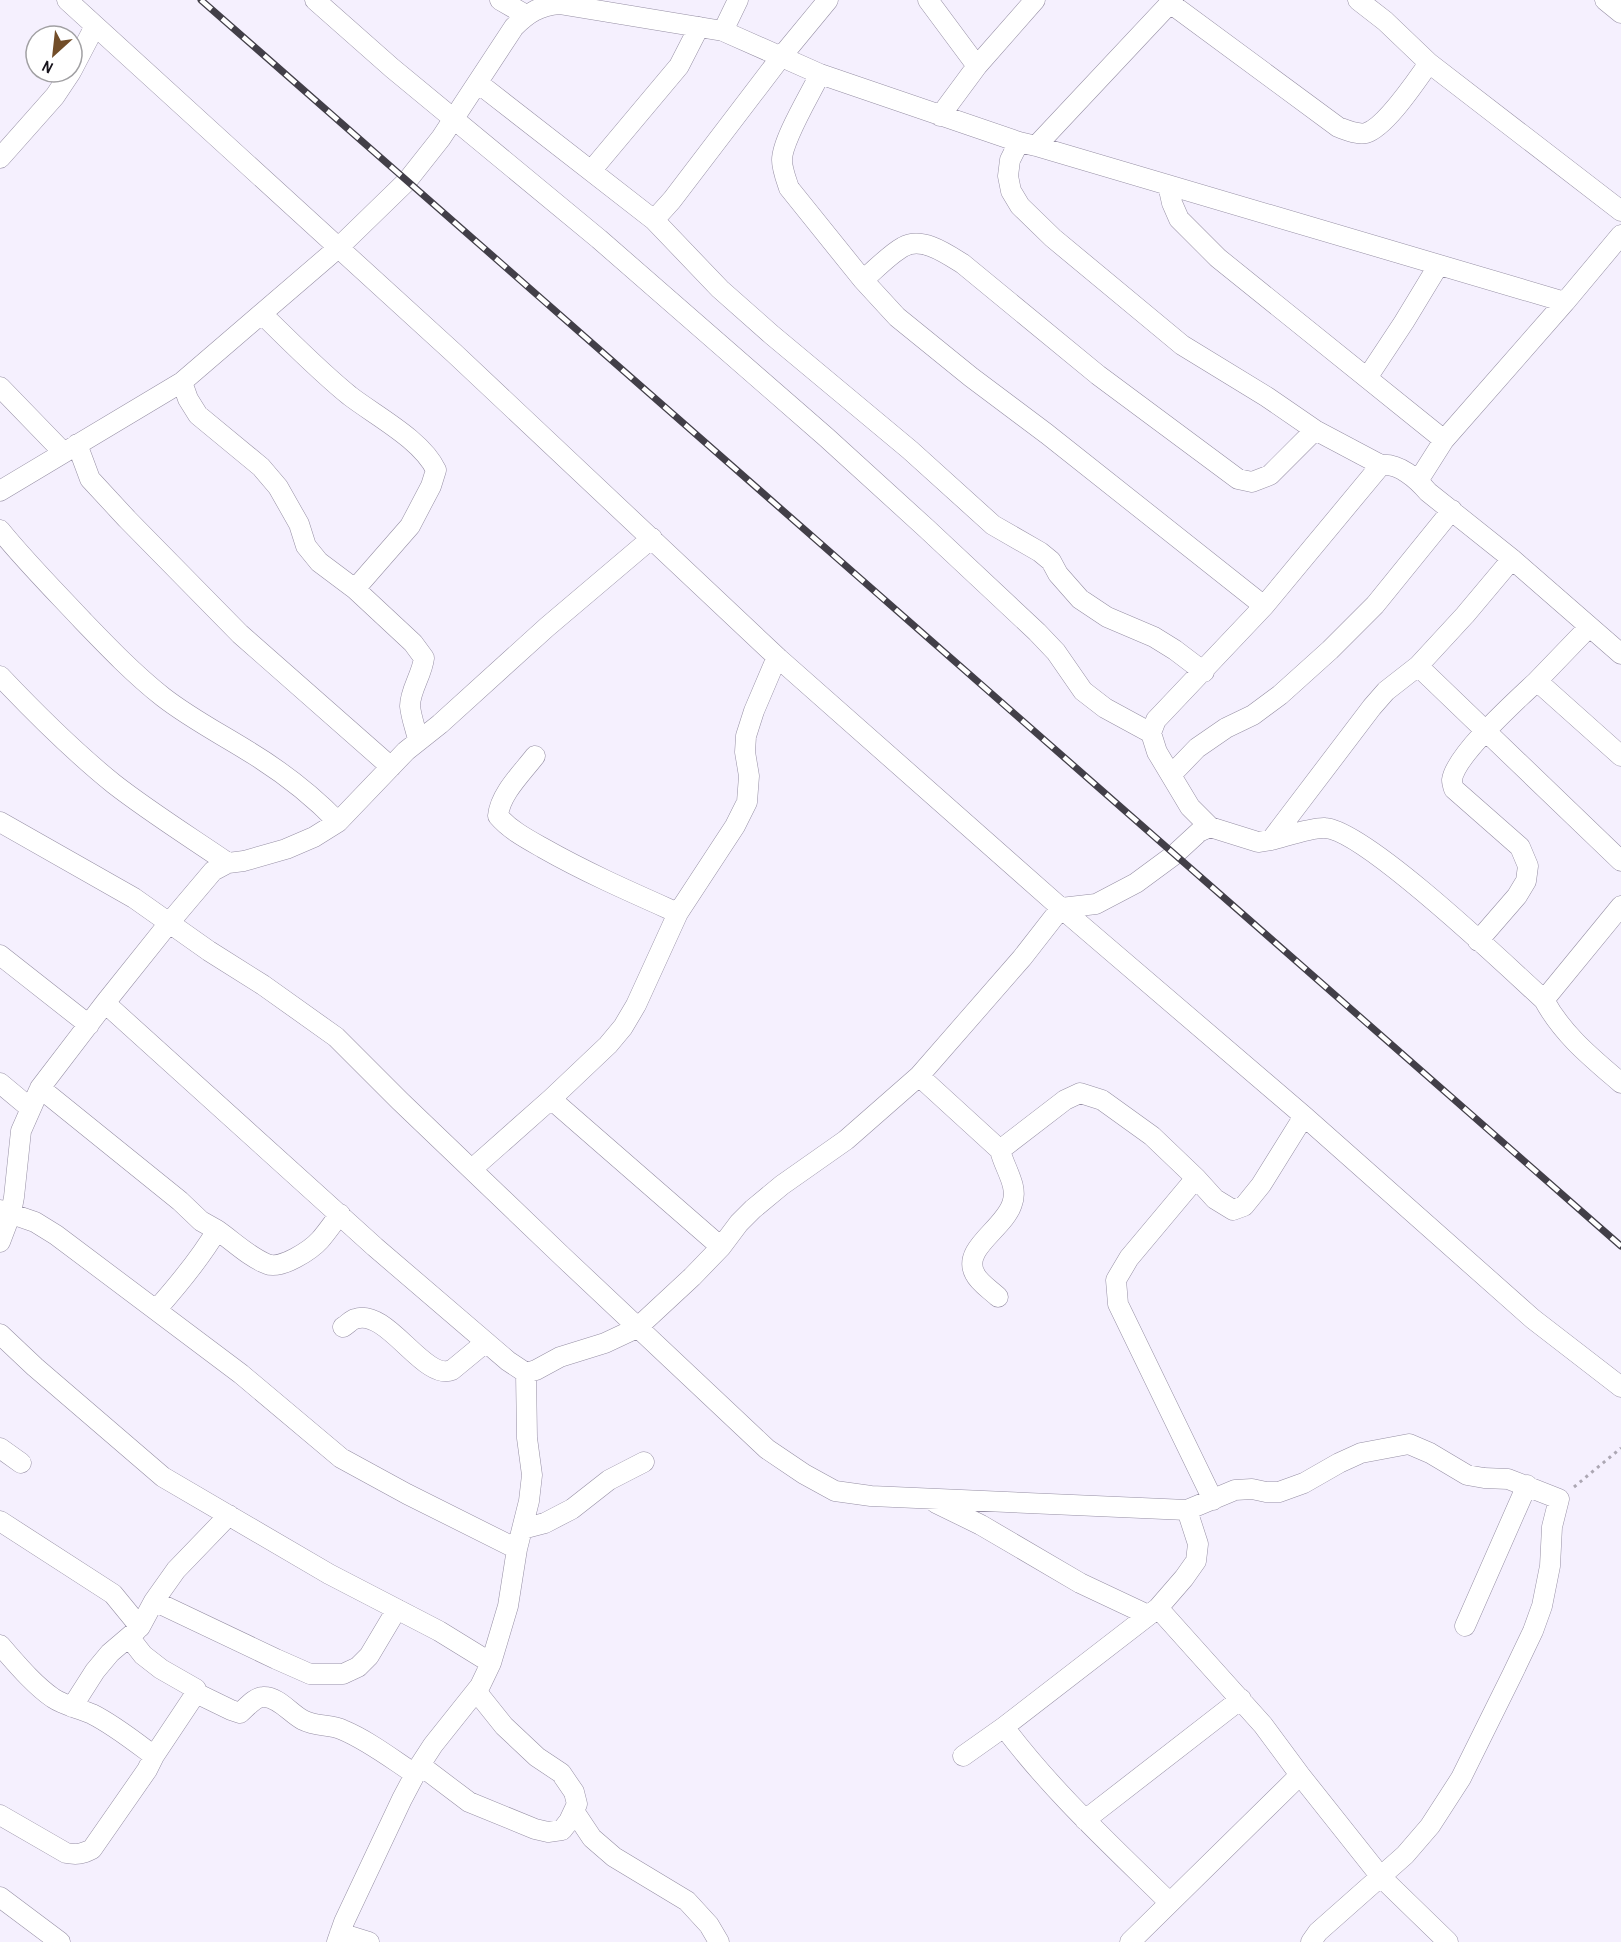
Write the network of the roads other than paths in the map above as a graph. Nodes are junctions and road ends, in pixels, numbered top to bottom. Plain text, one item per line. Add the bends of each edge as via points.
1 (67, 0) edge
2 (315, 0) edge
3 (500, 0) edge
4 (738, 0) edge
5 (828, 0) edge
6 (928, 0) edge
7 (1035, 0) edge
8 (1358, 0) edge
9 (1605, 0) edge
10 (1172, 1) edge
11 (561, 2) edge
12 (1621, 13) edge
13 (526, 15) junction
14 (95, 26) junction
15 (699, 27) junction
16 (723, 31) junction
17 (84, 48) edge
18 (781, 57) junction
19 (1429, 63) junction
20 (977, 66) junction
21 (820, 74) junction
22 (478, 83) junction
23 (63, 84) edge
24 (940, 116) junction
25 (454, 119) junction
26 (1028, 144) junction
27 (0, 158) edge
28 (591, 171) junction
29 (1168, 185) junction
30 (1621, 212) edge
31 (654, 220) junction
32 (1621, 235) edge
33 (338, 248) junction
34 (1438, 266) junction
35 (863, 280) junction
36 (1565, 302) junction
37 (262, 314) junction
38 (1367, 378) junction
39 (182, 382) junction
40 (0, 387) edge
41 (1316, 430) junction
42 (1444, 440) junction
43 (70, 448) junction
44 (1381, 465) junction
45 (1418, 481) junction
46 (0, 491) edge
47 (1452, 510) junction
48 (0, 530) edge
49 (652, 538) junction
50 (1512, 559) junction
51 (355, 589) junction
52 (1264, 606) junction
53 (1589, 627) junction
54 (1621, 654) edge
55 (777, 657) junction
56 (1418, 666) junction
57 (1204, 672) junction
58 (0, 675) edge
59 (1537, 681) junction
60 (1484, 731) junction
61 (1151, 733) junction
62 (418, 740) junction
63 (535, 756) dead end
64 (1621, 756) edge
65 (391, 767) junction
66 (1171, 775) junction
67 (0, 822) edge
68 (338, 822) junction
69 (1210, 827) junction
70 (1271, 840) junction
71 (1621, 861) edge
72 (228, 863) junction
73 (1621, 906) edge
74 (1061, 908) junction
75 (678, 913) junction
76 (169, 923) junction
77 (1478, 940) junction
78 (0, 955) edge
79 (1544, 1000) junction
80 (105, 1003) junction
81 (89, 1025) junction
82 (919, 1076) junction
83 (0, 1083) edge
84 (1621, 1083) edge
85 (40, 1088) junction
86 (551, 1099) junction
87 (30, 1108) junction
88 (1304, 1116) junction
89 (1000, 1150) junction
90 (472, 1169) junction
91 (1196, 1178) junction
92 (5, 1211) edge
93 (340, 1214) junction
94 (217, 1230) junction
95 (0, 1242) edge
96 (721, 1247) junction
97 (998, 1297) dead end
98 (156, 1310) junction
99 (343, 1327) dead end
100 (637, 1328) junction
101 (0, 1334) edge
102 (486, 1342) junction
103 (526, 1373) junction
104 (1621, 1387) edge
105 (0, 1448) edge
106 (645, 1462) dead end
107 (21, 1463) dead end
108 (1527, 1485) junction
109 (929, 1500) junction
110 (1213, 1500) junction
111 (1187, 1510) junction
112 (229, 1515) junction
113 (0, 1521) edge
114 (522, 1529) junction
115 (517, 1550) junction
116 (154, 1602) junction
117 (397, 1609) junction
118 (1153, 1612) junction
119 (1465, 1626) dead end
120 (134, 1632) junction
121 (0, 1645) edge
122 (491, 1663) junction
123 (476, 1691) junction
124 (196, 1693) junction
125 (1241, 1700) junction
126 (72, 1707) junction
127 (1004, 1727) junction
128 (154, 1755) junction
129 (963, 1756) dead end
130 (418, 1770) junction
131 (1300, 1774) junction
132 (574, 1811) junction
133 (0, 1815) edge
134 (1085, 1820) junction
135 (1381, 1876) junction
136 (0, 1897) edge
137 (1169, 1902) junction
138 (339, 1937) edge
139 (60, 1942) edge
140 (369, 1942) edge
141 (719, 1942) edge
142 (1130, 1942) edge
143 (1311, 1942) edge
144 (1448, 1942) edge

1 - 14 street
2 - 25 street
3 - 13 street
4 - 16 street
5 - 18 street
6 - 20 street
7 - 20 street
8 - 19 street
9 - 12 street
10 - 19 street via 1338,127 1355,133 1365,133 1383,123
10 - 26 street
11 - 13 street
11 - 15 street
13 - 22 street
14 - 17 street
14 - 33 street
15 - 16 street
15 - 28 street via 679,66
16 - 18 street
18 - 21 street
18 - 31 street
19 - 30 street
20 - 24 street
21 - 24 street
21 - 35 street via 788,140 782,158 784,171 789,188
22 - 25 street
22 - 28 street
23 - 27 street
24 - 26 street
25 - 33 street via 407,181
25 - 61 street via 700,326 902,506 1037,632 1083,691
26 - 29 street
26 - 41 street via 1010,160 1008,176 1011,191 1035,222 1182,345
28 - 31 street
29 - 34 street
29 - 38 street via 1179,219 1194,236
31 - 57 street via 720,289 993,525 1051,561 1080,599 1107,617 1154,637
32 - 36 street
33 - 37 street
33 - 49 street
34 - 36 street
34 - 38 street
35 - 41 street via 904,246 916,243 944,251 1098,375 1238,479 1252,482 1270,475
35 - 52 street via 897,317
36 - 42 street
37 - 39 street
37 - 51 street via 349,395 427,455 436,470 410,526
38 - 42 street
39 - 43 street
39 - 51 street via 198,415 278,487 299,524 306,546 318,562
40 - 43 street
41 - 44 street
42 - 45 street
43 - 46 street
43 - 65 street via 90,479 240,634
44 - 45 street
44 - 52 street
45 - 47 street
47 - 50 street
47 - 66 street via 1375,605 1330,650 1253,715 1197,748
48 - 68 street via 126,665 163,697 292,781
49 - 55 street
49 - 62 street
50 - 53 street
50 - 56 street
51 - 62 street via 424,658 410,706
52 - 57 street
53 - 54 street
53 - 59 street
55 - 74 street
55 - 75 street via 746,736 747,802
56 - 60 street
56 - 70 street via 1372,707
57 - 61 street via 1156,720
58 - 72 street via 38,717 116,785
59 - 60 street
59 - 64 street
60 - 71 street
60 - 77 street via 1452,779 1454,789 1520,847 1528,866 1527,881 1517,896
61 - 66 street
62 - 65 street
63 - 75 street via 499,807 498,816 504,824 569,863
65 - 68 street
66 - 69 street via 1190,807
67 - 76 street via 134,898
68 - 72 street via 286,849
69 - 70 street via 1258,842
69 - 74 street via 1136,883 1096,904
70 - 77 street via 1323,827 1339,831 1406,878
72 - 76 street via 213,871
73 - 79 street
74 - 82 street
74 - 88 street
75 - 86 street via 623,1027
76 - 80 street
76 - 90 street via 336,1037
77 - 79 street
78 - 81 street
79 - 84 street via 1568,1036
80 - 81 street
80 - 93 street
81 - 85 street
82 - 89 street
82 - 96 street via 846,1140 753,1209
83 - 87 street
85 - 87 street
85 - 94 street
86 - 90 street
86 - 96 street
87 - 92 street via 21,1131 14,1197
88 - 91 street via 1244,1206 1233,1210 1215,1199
88 - 104 street via 1533,1319
89 - 91 street via 1065,1100 1080,1093 1102,1101 1152,1136
89 - 97 street via 1014,1189 1013,1203 1005,1218 981,1243 971,1264 975,1276
90 - 100 street
91 - 110 street via 1129,1258 1116,1280 1118,1304
92 - 95 street
92 - 98 street via 56,1235
93 - 94 street via 319,1241 275,1266
93 - 102 street
94 - 98 street via 184,1279
96 - 100 street
98 - 115 street via 242,1374 341,1458
99 - 102 street via 356,1318 382,1324 441,1372 452,1370
100 - 103 street
100 - 109 street via 767,1449 804,1474 835,1491
101 - 112 street via 163,1477
102 - 103 street
103 - 114 street via 532,1475
105 - 107 street
106 - 114 street via 609,1480 572,1509
108 - 110 street via 1467,1475 1409,1444 1361,1453 1279,1492 1235,1490
108 - 119 street
108 - 135 street via 1559,1499 1552,1527 1550,1566 1533,1631 1461,1778 1430,1826 1406,1855
109 - 111 street
109 - 118 street via 981,1525 1080,1583
110 - 111 street
111 - 118 street via 1198,1544 1196,1561
112 - 116 street via 176,1570
112 - 117 street
113 - 120 street via 113,1594
114 - 115 street
115 - 122 street via 508,1606
116 - 117 street via 310,1674 343,1674 358,1667
116 - 120 street
117 - 122 street
118 - 125 street
118 - 127 street
120 - 124 street via 143,1655 188,1683
120 - 126 street via 95,1671
121 - 126 street via 36,1683
122 - 123 street
123 - 130 street
123 - 132 street via 504,1726 561,1773 574,1791
124 - 128 street
124 - 130 street via 240,1713 265,1696 301,1719 340,1728
125 - 131 street
125 - 134 street
126 - 128 street via 91,1713
127 - 129 street
127 - 134 street
128 - 133 street via 92,1849 84,1853 66,1853
130 - 132 street via 469,1802 535,1829 562,1830
130 - 138 street
131 - 135 street
131 - 137 street
132 - 141 street via 592,1838 614,1857 687,1902
134 - 137 street
135 - 143 street
135 - 144 street
136 - 139 street
137 - 142 street
138 - 140 street

